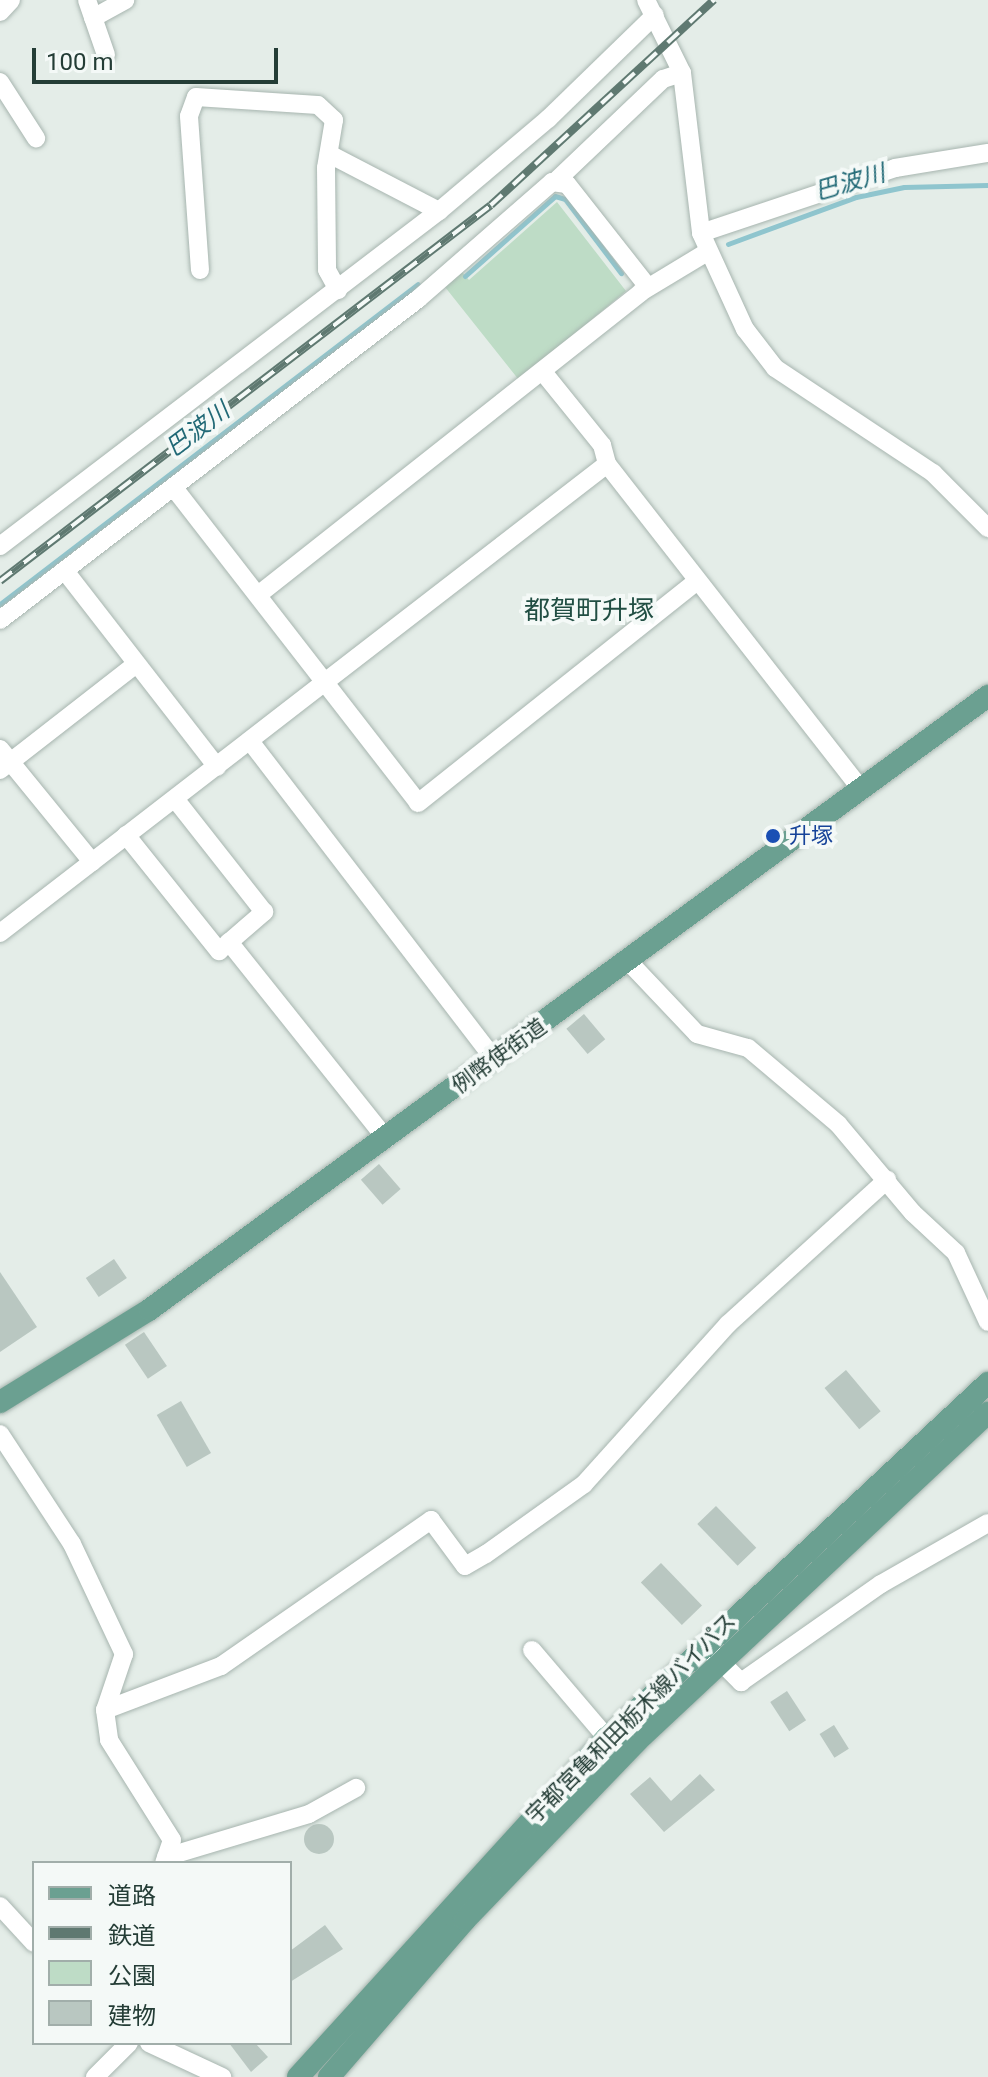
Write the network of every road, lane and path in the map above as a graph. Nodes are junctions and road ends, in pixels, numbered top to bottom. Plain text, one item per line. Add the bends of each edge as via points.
1 (11, 0) edge
2 (87, 0) edge
3 (125, 0) edge
4 (650, 4) edge
5 (0, 12) edge
6 (93, 18) junction
7 (106, 55) dead end
8 (682, 73) junction
9 (0, 82) edge
10 (36, 138) dead end
11 (988, 153) edge
12 (329, 154) junction
13 (558, 179) junction
14 (439, 211) junction
15 (701, 233) junction
16 (707, 252) junction
17 (200, 270) dead end
18 (648, 287) junction
19 (338, 290) junction
20 (543, 372) junction
21 (607, 464) junction
22 (174, 488) junction
23 (988, 528) edge
24 (0, 546) edge
25 (65, 571) junction
26 (697, 581) junction
27 (258, 595) junction
28 (0, 620) edge
29 (136, 664) junction
30 (327, 682) junction
31 (988, 696) edge
32 (250, 741) junction
33 (3, 760) edge
34 (217, 767) junction
35 (859, 787) junction
36 (176, 800) junction
37 (126, 835) junction
38 (92, 862) junction
39 (0, 933) edge
40 (229, 942) junction
41 (628, 961) junction
42 (494, 1059) junction
43 (386, 1139) junction
44 (887, 1180) junction
45 (988, 1322) edge
46 (988, 1383) edge
47 (0, 1402) edge
48 (988, 1413) edge
49 (0, 1434) edge
50 (988, 1523) edge
51 (702, 1643) junction
52 (532, 1650) dead end
53 (719, 1660) junction
54 (105, 1710) junction
55 (607, 1738) junction
56 (356, 1788) dead end
57 (165, 1860) edge
58 (0, 1906) edge
59 (32, 1939) edge
60 (127, 2045) edge
61 (153, 2045) edge
62 (95, 2077) edge
63 (222, 2077) edge
64 (298, 2077) edge
65 (329, 2077) edge

1 - 5 street
2 - 6 street
3 - 6 street
4 - 8 street
4 - 14 street via 548,119
6 - 7 street
8 - 13 street via 663,79
8 - 15 street
9 - 10 street
11 - 15 street via 910,164
12 - 14 street
12 - 17 street via 334,120 327,107 196,97 189,116
12 - 19 street via 327,270
13 - 18 street
13 - 22 street via 418,299
14 - 19 street
15 - 16 street
16 - 18 street
16 - 23 street via 745,329 775,368 933,473
18 - 20 street
19 - 24 street
20 - 21 street via 602,445
20 - 27 street
21 - 26 street
21 - 30 street
22 - 25 street
22 - 27 street
25 - 28 street
25 - 29 street
26 - 30 street via 418,803
26 - 35 street
27 - 30 street
29 - 33 street
29 - 34 street
30 - 32 street
31 - 35 main road, 例幣使街道
32 - 34 street
32 - 42 street
33 - 38 street
34 - 36 street
35 - 41 main road, 例幣使街道
36 - 37 street
36 - 40 street via 264,912
37 - 38 street
37 - 40 street via 219,951
38 - 39 street
40 - 43 street
41 - 42 main road, 例幣使街道
41 - 44 street via 697,1034 748,1048 808,1094
42 - 43 main road, 例幣使街道
43 - 47 main road, 例幣使街道 via 149,1310
44 - 45 street via 956,1253
44 - 54 street via 728,1324 584,1484 465,1566 431,1520 221,1666
46 - 51 main road, 宇都宮亀和田栃木線バイパス
48 - 53 main road, 宇都宮亀和田栃木線バイパス
49 - 54 street via 72,1544 124,1654
50 - 53 street via 881,1584 741,1682
51 - 53 street
51 - 55 main road, 宇都宮亀和田栃木線バイパス
52 - 55 street
53 - 65 main road, 宇都宮亀和田栃木線バイパス via 531,1849
54 - 57 street via 109,1740 172,1840
55 - 64 main road, 宇都宮亀和田栃木線バイパス
56 - 57 street via 309,1814
58 - 59 street
60 - 62 street
61 - 63 street

